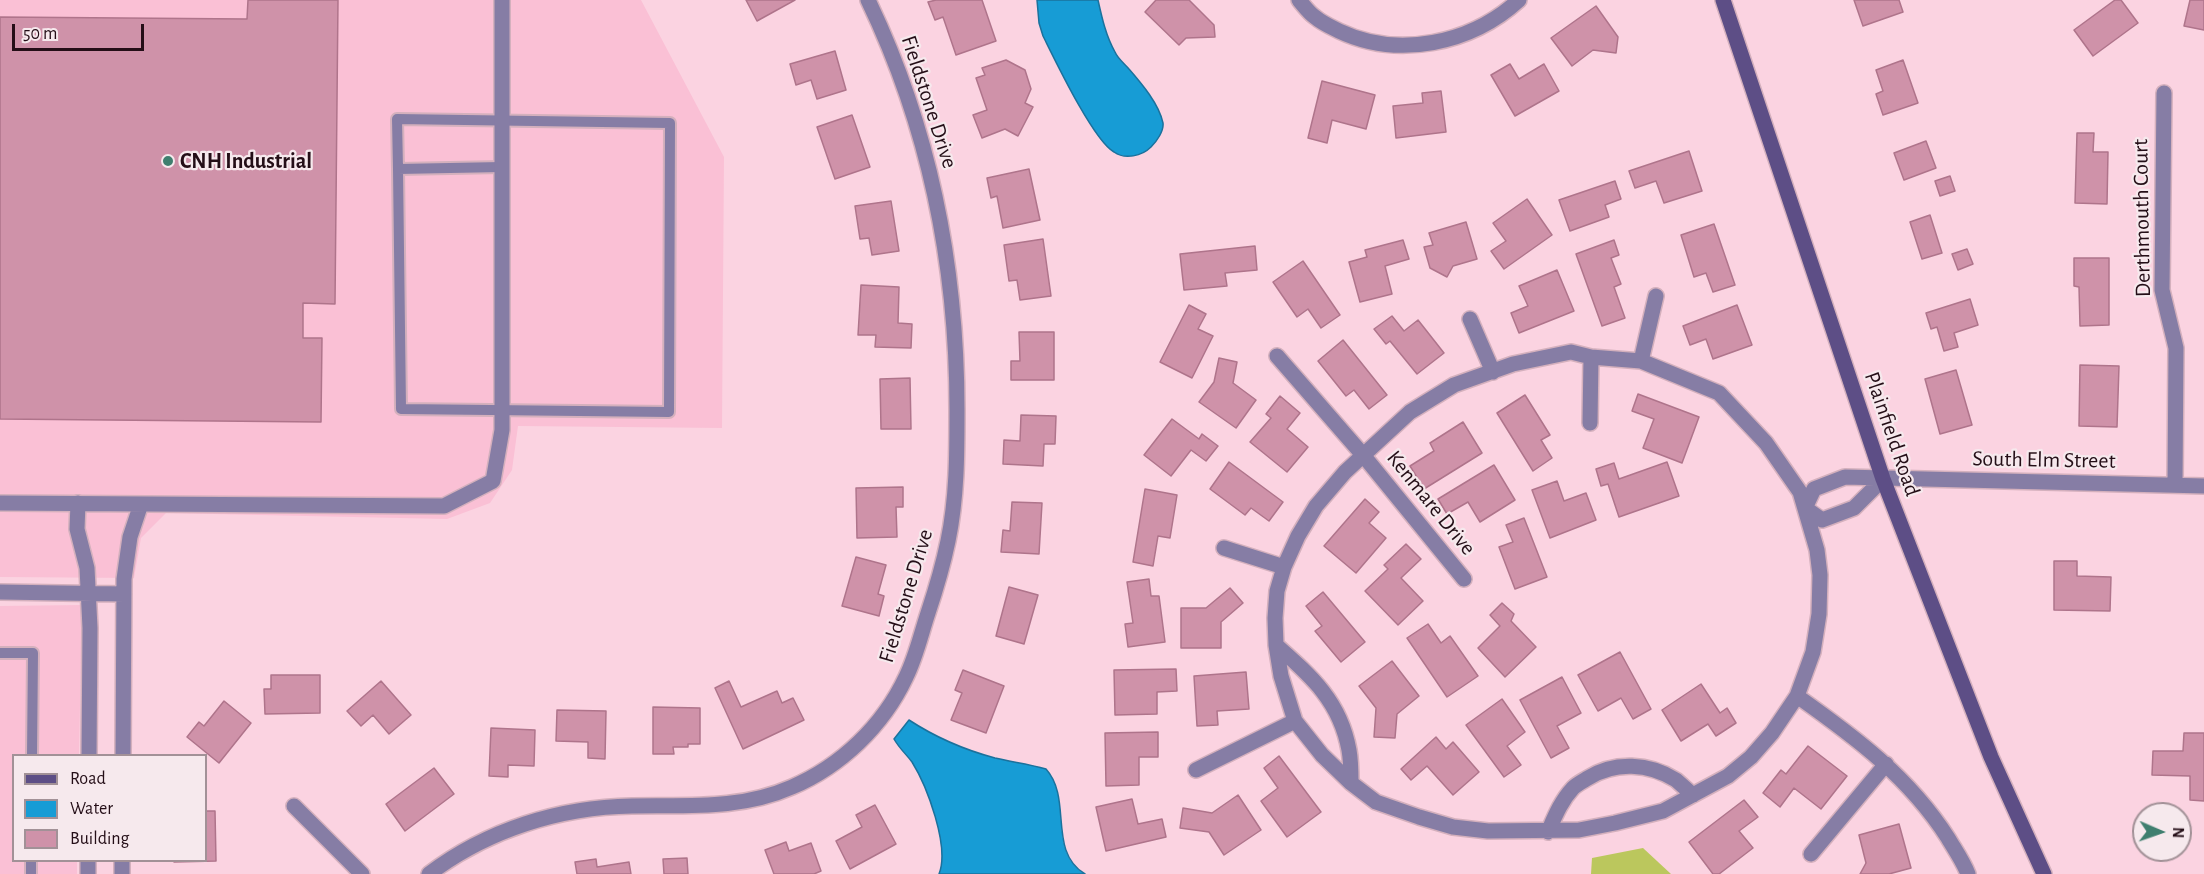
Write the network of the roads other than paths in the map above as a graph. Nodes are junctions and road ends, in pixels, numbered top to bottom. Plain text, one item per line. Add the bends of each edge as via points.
1 (502, 0) edge
2 (868, 0) edge
3 (1299, 0) edge
4 (1519, 0) edge
5 (1723, 0) edge
6 (2164, 93) dead end
7 (502, 119) junction
8 (502, 167) junction
9 (398, 169) junction
10 (1656, 296) dead end
11 (1470, 319) dead end
12 (1277, 356) dead end
13 (1591, 357) junction
14 (1641, 361) junction
15 (1493, 372) junction
16 (502, 410) junction
17 (1590, 423) dead end
18 (1363, 455) junction
19 (1883, 480) junction
20 (2175, 485) junction
21 (2204, 486) edge
22 (0, 503) edge
23 (78, 503) junction
24 (141, 504) junction
25 (1805, 508) junction
26 (1224, 548) dead end
27 (1284, 567) junction
28 (1464, 579) dead end
29 (0, 592) edge
30 (88, 594) junction
31 (124, 594) junction
32 (1276, 645) junction
33 (0, 653) edge
34 (1797, 696) junction
35 (1295, 721) junction
36 (32, 754) edge
37 (89, 754) edge
38 (123, 754) edge
39 (1886, 764) junction
40 (1196, 770) dead end
41 (1351, 783) junction
42 (1694, 795) junction
43 (294, 806) dead end
44 (1548, 832) junction
45 (1811, 854) dead end
46 (362, 874) edge
47 (429, 874) edge
48 (1968, 874) edge
49 (2044, 874) edge

1 - 7 street
2 - 47 street, Fieldstone Drive via 898,70 927,158 952,290 957,364 957,462 952,518 940,575 905,679 883,715 855,748 793,787 724,805 604,807 543,818 488,838
3 - 4 street via 1313,16 1352,37 1402,46 1465,34
5 - 19 main road, Plainfield Road
6 - 20 street, Derthmouth Court via 2162,290 2176,348
7 - 8 street
7 - 9 lane via 397,118
7 - 16 lane via 670,123 669,412
8 - 9 lane
8 - 16 street
9 - 16 lane via 401,409
10 - 14 street
11 - 15 street
12 - 18 street, Kenmare Drive
13 - 14 street, Kenmare Drive
13 - 15 street, Kenmare Drive via 1571,352
13 - 17 street
14 - 25 street, Kenmare Drive via 1719,393 1766,443 1800,492
15 - 18 street, Kenmare Drive via 1454,385 1410,412
16 - 24 street via 493,481 444,506
18 - 27 street, Kenmare Drive via 1316,506
18 - 28 street, Kenmare Drive
19 - 20 street, South Elm Street
19 - 25 street via 1845,477 1814,489
19 - 25 street via 1854,508 1822,520
19 - 49 main road, Plainfield Road via 1991,757
20 - 21 street, South Elm Street
22 - 23 street
23 - 24 street
23 - 30 street via 77,529 87,568
24 - 31 street via 130,537
25 - 34 street, Kenmare Drive via 1817,550 1819,614 1813,652
26 - 27 street
27 - 32 street, Kenmare Drive via 1277,591
29 - 30 street
30 - 31 street
30 - 37 street
31 - 38 street
32 - 35 street, Kenmare Drive
32 - 41 street via 1324,691 1340,720 1349,750
33 - 36 lane via 33,653
34 - 39 street
34 - 42 street, Kenmare Drive via 1750,757 1728,776
35 - 40 street
35 - 41 street, Kenmare Drive
39 - 45 street
39 - 48 street via 1942,829
41 - 44 street, Kenmare Drive via 1376,802 1453,827
42 - 44 street, Kenmare Drive via 1663,811 1579,831
42 - 44 street via 1662,774 1642,767 1618,766 1574,786
43 - 46 street

